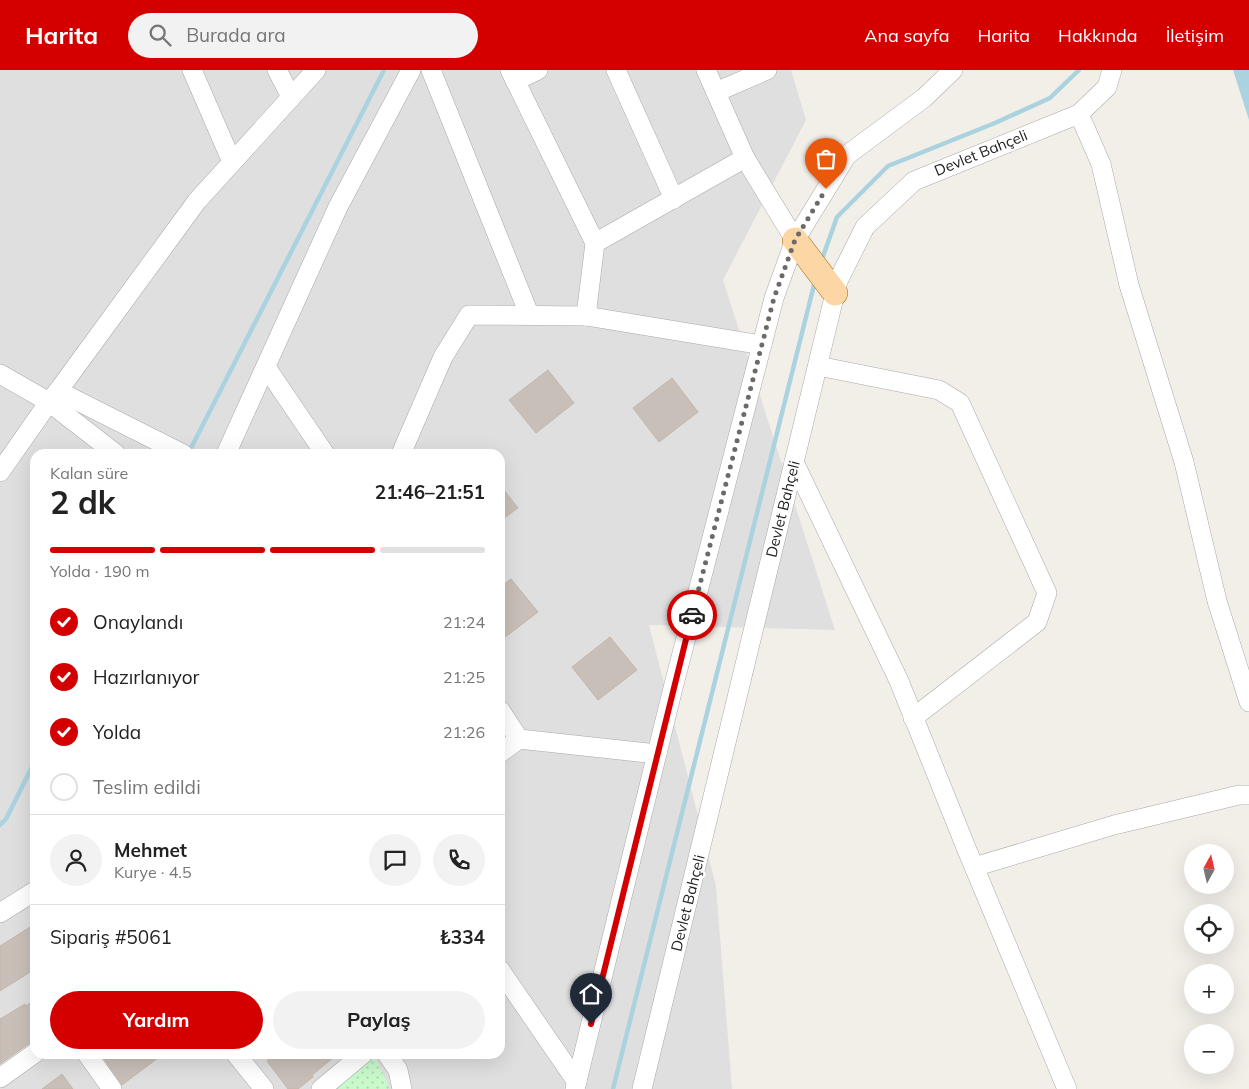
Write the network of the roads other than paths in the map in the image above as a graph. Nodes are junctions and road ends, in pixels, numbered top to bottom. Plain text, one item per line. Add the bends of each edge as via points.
1 (192, 70) edge
2 (277, 70) edge
3 (316, 70) edge
4 (411, 70) edge
5 (431, 70) edge
6 (538, 70) edge
7 (616, 70) edge
8 (706, 70) edge
9 (767, 70) edge
10 (953, 70) edge
11 (1112, 70) edge
12 (512, 75) edge
13 (716, 92) junction
14 (291, 96) junction
15 (1079, 114) junction
16 (745, 158) junction
17 (232, 162) junction
18 (674, 199) junction
19 (795, 240) junction
20 (595, 243) junction
21 (835, 293) junction
22 (529, 314) junction
23 (586, 316) junction
24 (762, 345) junction
25 (818, 366) junction
26 (266, 367) junction
27 (0, 374) edge
28 (53, 397) junction
29 (110, 449) edge
30 (171, 449) edge
31 (228, 449) edge
32 (323, 449) edge
33 (403, 449) edge
34 (794, 462) junction
35 (0, 472) edge
36 (1249, 702) edge
37 (505, 717) edge
38 (913, 718) junction
39 (520, 739) junction
40 (505, 750) edge
41 (657, 754) junction
42 (1249, 795) edge
43 (974, 867) junction
44 (30, 894) edge
45 (0, 913) edge
46 (505, 978) edge
47 (30, 1057) edge
48 (91, 1059) edge
49 (240, 1059) edge
50 (357, 1059) edge
51 (390, 1059) edge
52 (0, 1078) edge
53 (576, 1085) edge
54 (112, 1089) edge
55 (264, 1089) edge
56 (321, 1089) edge
57 (402, 1089) edge
58 (642, 1089) edge
59 (1068, 1089) edge

1 - 17 street
2 - 14 street
3 - 14 street
4 - 26 street via 338,207
5 - 22 street
6 - 12 street
7 - 18 street
8 - 13 street
9 - 13 street
10 - 19 street via 924,98 847,155
11 - 15 street, Devlet Bahçeli via 1107,87
12 - 20 street
13 - 16 street
14 - 17 street
15 - 21 street, Devlet Bahçeli via 914,181 865,227
15 - 36 street via 1101,164 1129,285 1184,462 1217,601
16 - 18 street
16 - 19 street
17 - 28 street via 197,201
18 - 20 street
19 - 21 main road
19 - 24 street via 774,298
20 - 23 street
21 - 25 street, Devlet Bahçeli
22 - 23 street
22 - 33 street via 469,315 442,358
23 - 24 street
24 - 41 street
25 - 34 street, Devlet Bahçeli
25 - 38 street via 939,390 960,403 1047,593 1037,622
26 - 31 street
26 - 32 street
27 - 28 street
28 - 29 street
28 - 30 street
28 - 35 street
34 - 38 street
34 - 58 street, Devlet Bahçeli
37 - 39 street
38 - 43 street
39 - 40 street
39 - 41 street
41 - 53 street
42 - 43 street via 1114,825
43 - 59 street
44 - 45 street
46 - 53 street
47 - 52 street
48 - 54 street
49 - 55 street
50 - 56 street
51 - 57 street via 398,1070

